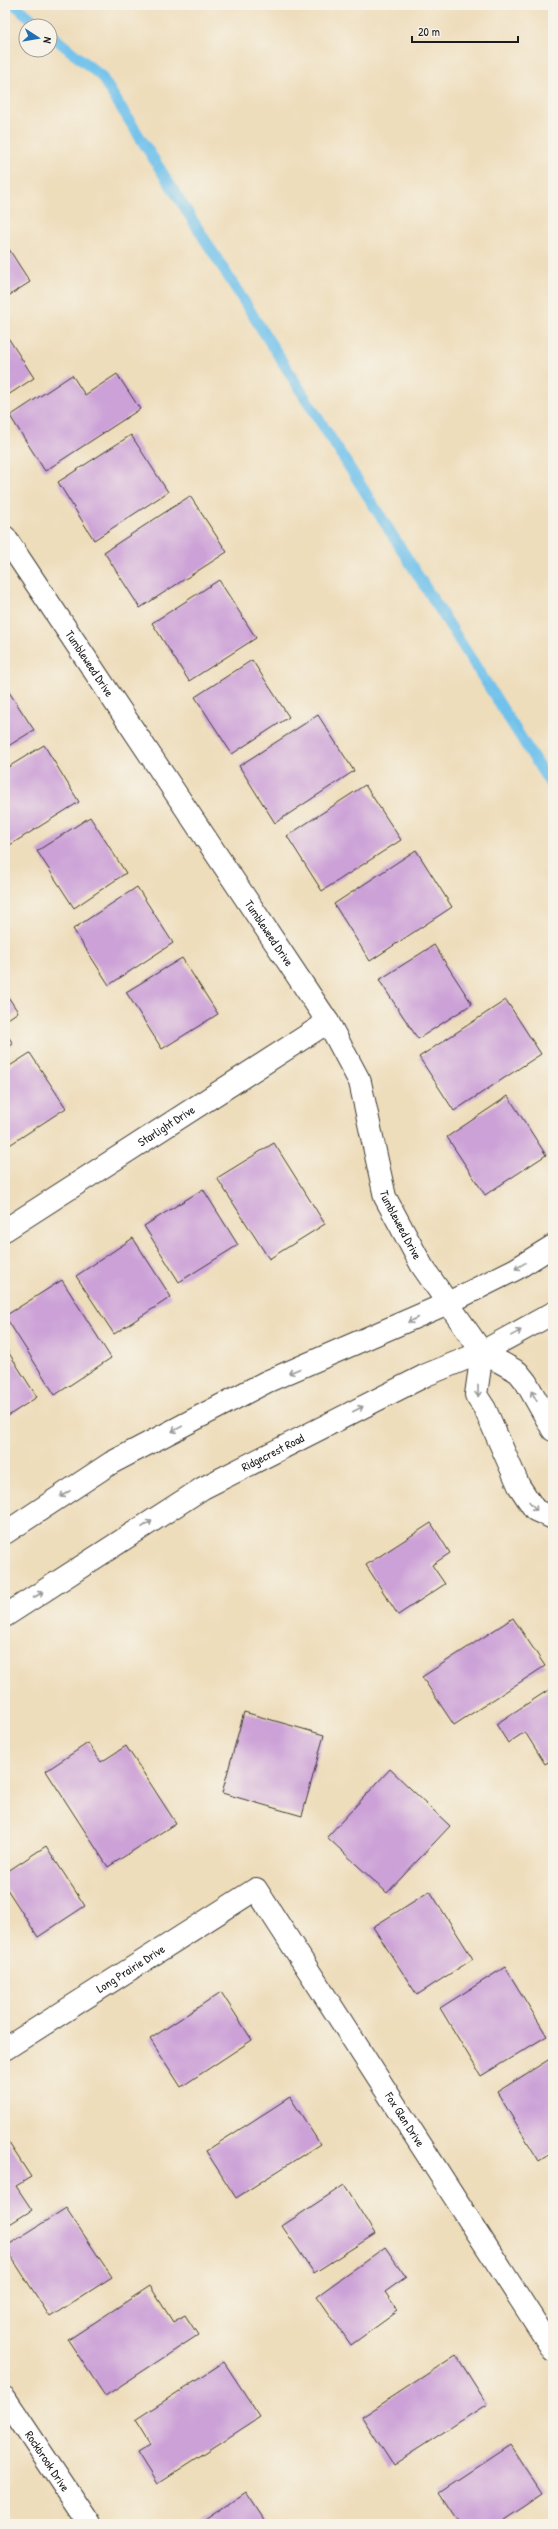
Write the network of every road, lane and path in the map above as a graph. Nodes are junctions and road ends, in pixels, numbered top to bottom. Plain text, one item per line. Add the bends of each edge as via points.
1 (5, 538) edge
2 (328, 1022) junction
3 (5, 1230) edge
4 (553, 1246) edge
5 (448, 1304) junction
6 (553, 1313) edge
7 (482, 1352) junction
8 (553, 1430) edge
9 (553, 1518) edge
10 (5, 1533) edge
11 (5, 1616) edge
12 (256, 1889) joint
13 (5, 2049) edge
14 (553, 2350) edge
15 (5, 2398) edge
16 (89, 2524) edge

1 - 2 street, Tumbleweed Drive via 55,609
2 - 3 street, Starlight Drive
2 - 5 street, Tumbleweed Drive via 360,1082 386,1197 422,1266
4 -> 5 street via 516,1269
5 - 7 street, Tumbleweed Drive
5 -> 10 street via 266,1382 111,1463
7 -> 6 street, Ridgecrest Road
8 -> 7 street, Tumbleweed Drive via 518,1372
7 -> 9 street via 476,1395 519,1486 535,1510
11 -> 7 street, Ridgecrest Road via 203,1488 426,1374
12 - 13 street, Long Prairie Drive
12 - 14 street, Fox Glen Drive
15 - 16 street, Rockbrook Drive

